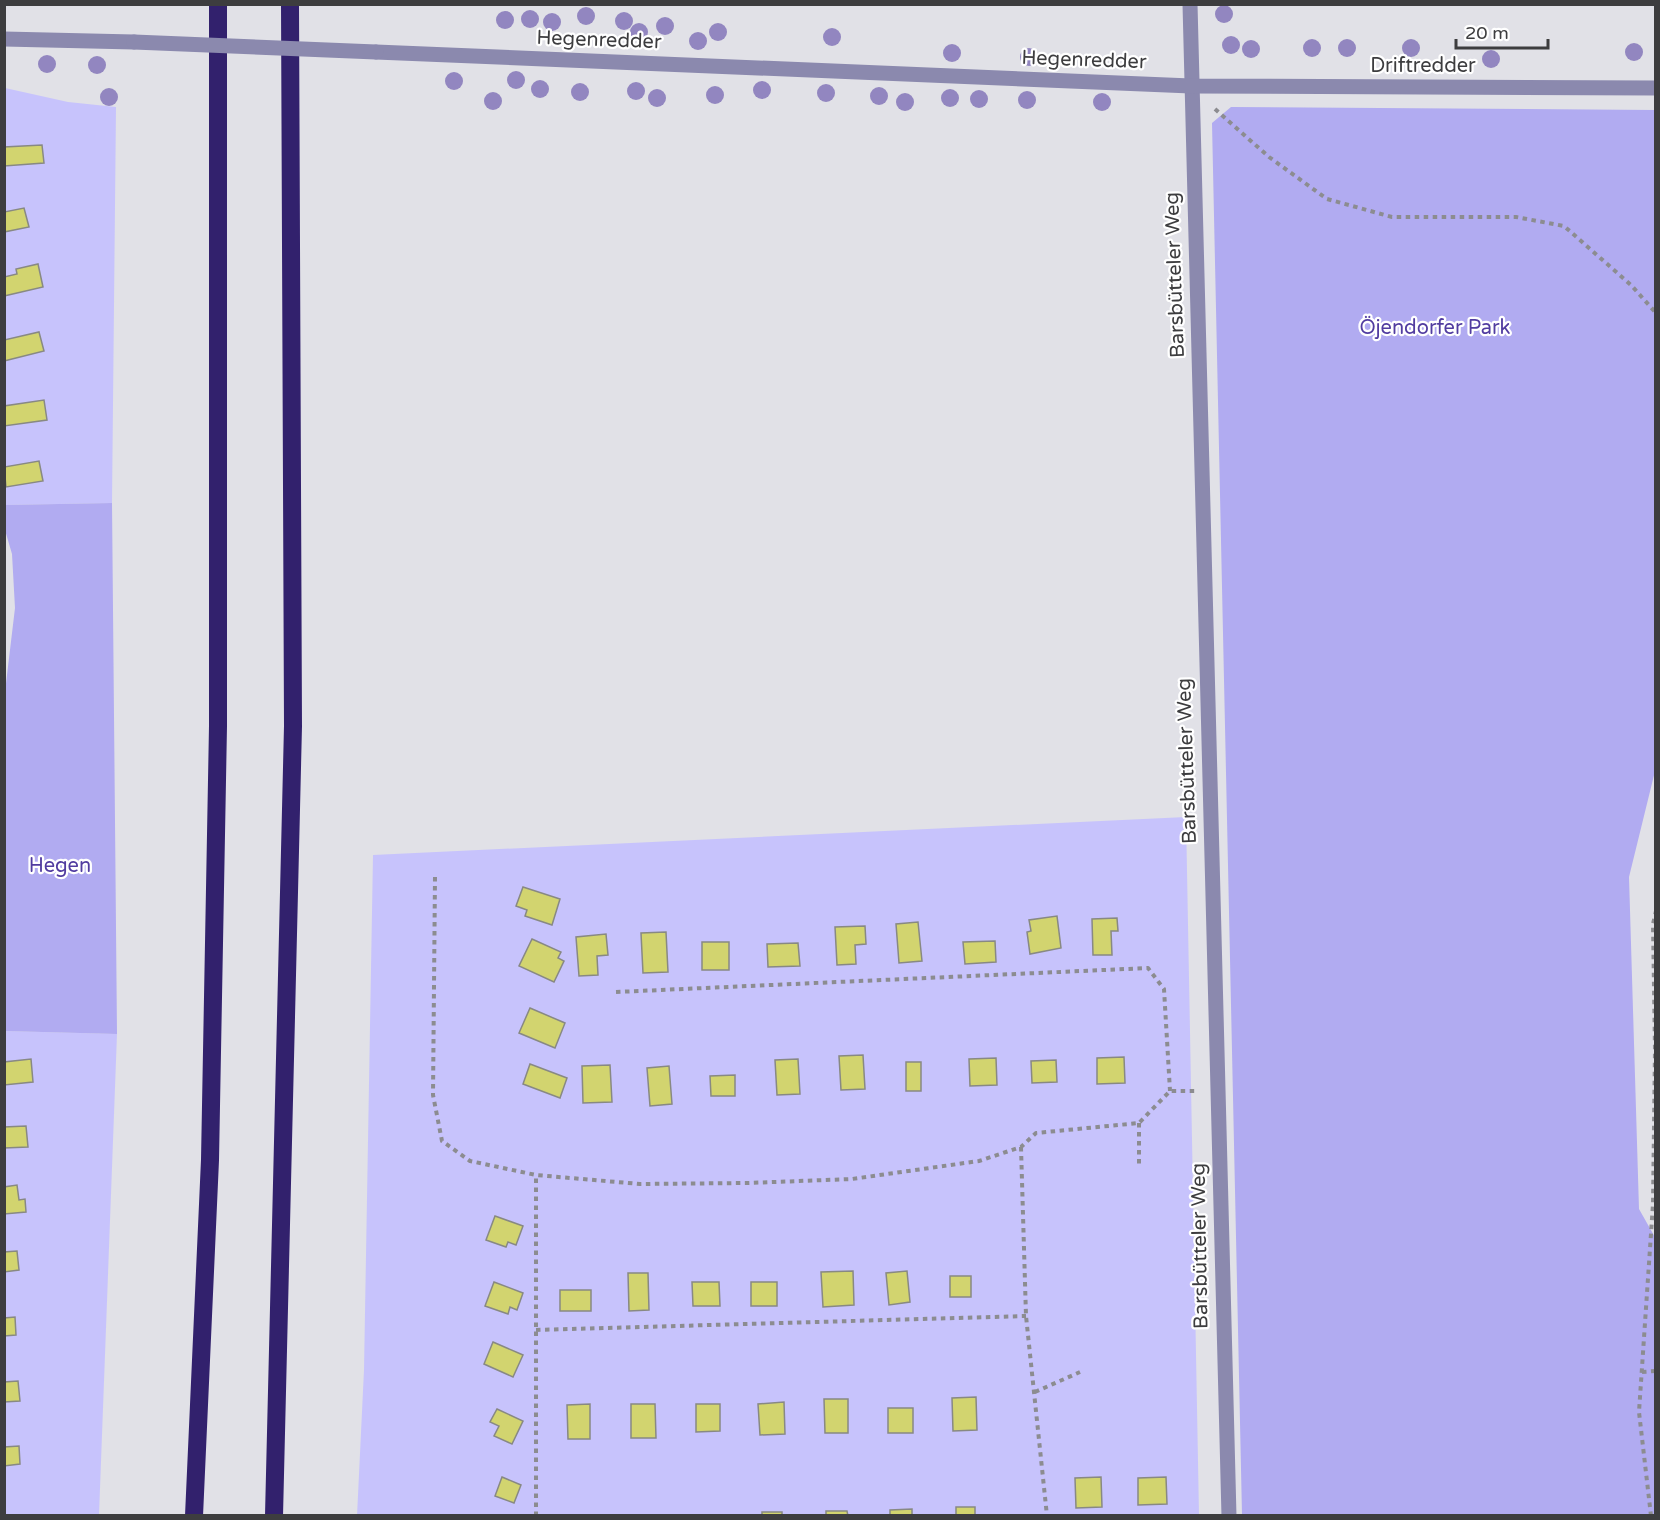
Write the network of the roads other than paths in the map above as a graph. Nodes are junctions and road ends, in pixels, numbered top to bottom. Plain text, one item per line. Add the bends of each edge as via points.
1 (218, 4) edge
2 (290, 4) edge
3 (1190, 4) edge
4 (4, 39) edge
5 (1191, 86) junction
6 (1656, 88) edge
7 (194, 1515) edge
8 (274, 1515) edge
9 (1229, 1515) edge

1 - 7 highway via 218,726 210,1160
2 - 8 highway via 293,726
3 - 5 street, Barsbütteler Weg
4 - 5 street, Hegenredder, bridge
5 - 6 street, Driftredder
5 - 9 street, Barsbütteler Weg

